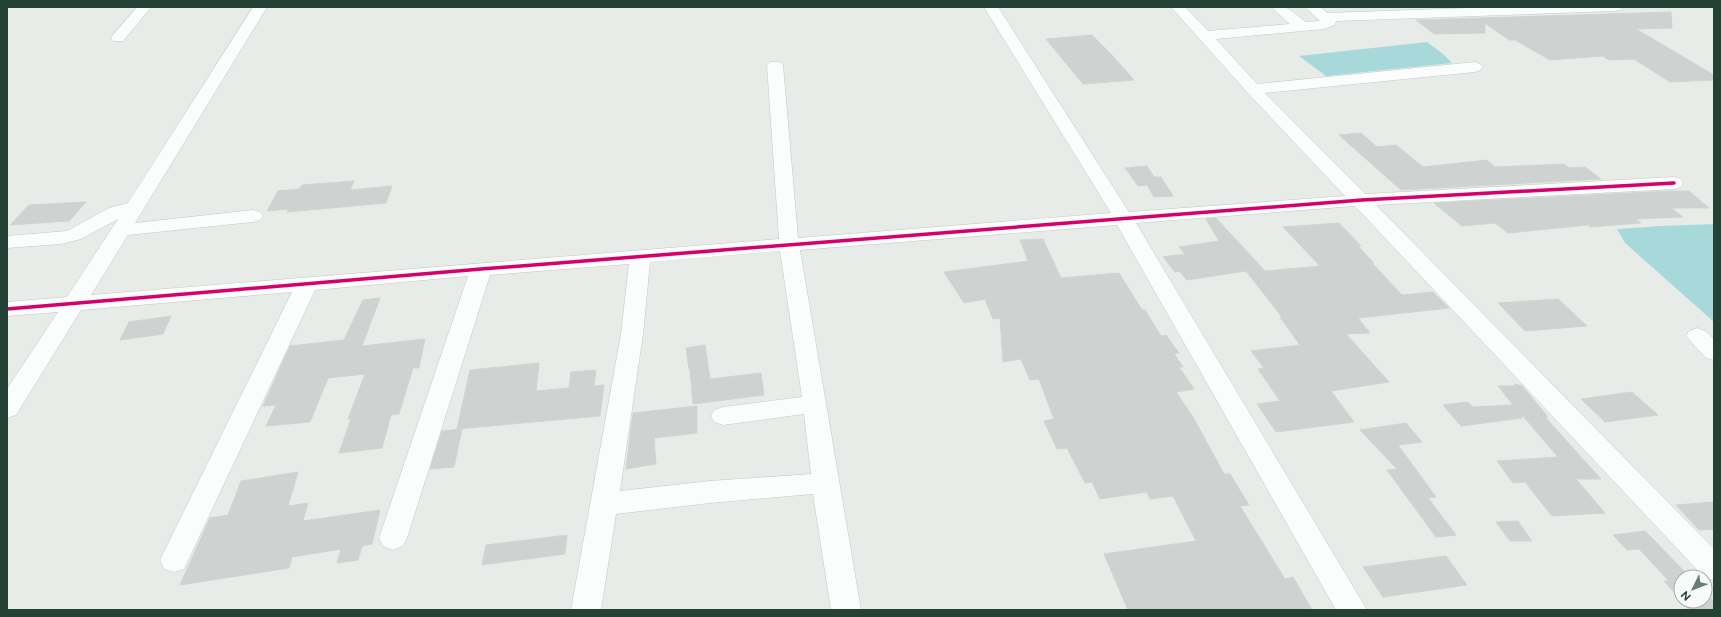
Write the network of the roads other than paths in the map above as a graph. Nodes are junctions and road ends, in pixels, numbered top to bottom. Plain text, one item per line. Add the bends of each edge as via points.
1 (144, 7) edge
2 (260, 7) edge
3 (991, 7) edge
4 (1178, 7) edge
5 (1278, 7) edge
6 (1312, 7) edge
7 (1615, 7) edge
8 (1326, 17) junction
9 (1303, 27) junction
10 (1206, 36) junction
11 (118, 38) dead end
12 (774, 66) dead end
13 (1475, 68) dead end
14 (1253, 89) junction
15 (1674, 183) dead end
16 (1362, 200) junction
17 (136, 207) junction
18 (252, 216) dead end
19 (1124, 218) junction
20 (121, 230) junction
21 (7, 242) edge
22 (789, 245) junction
23 (640, 257) junction
24 (481, 268) junction
25 (307, 283) junction
26 (74, 304) junction
27 (7, 309) edge
28 (1698, 336) dead end
29 (1714, 352) edge
30 (815, 404) junction
31 (7, 409) edge
32 (723, 416) dead end
33 (825, 482) junction
34 (604, 504) junction
35 (393, 538) dead end
36 (174, 560) dead end
37 (1714, 568) edge
38 (586, 610) edge
39 (846, 610) edge
40 (1352, 610) edge

1 - 11 street
2 - 17 street
3 - 19 street
4 - 10 street
5 - 9 street
6 - 8 street
7 - 8 street
8 - 9 street via 1330,22 1328,24
9 - 10 street
10 - 14 street
12 - 22 street
13 - 14 street
14 - 16 street
15 - 16 street
16 - 19 street
16 - 37 street
17 - 20 street
17 - 21 street via 116,212 74,235
18 - 20 street
19 - 22 street
19 - 40 street
20 - 26 street
22 - 23 street
22 - 30 street
23 - 24 street
23 - 34 street via 632,334
24 - 25 street
24 - 35 street
25 - 26 street
25 - 36 street
26 - 27 street
26 - 31 street
28 - 29 street
30 - 32 street
30 - 33 street
33 - 34 street
33 - 39 street
34 - 38 street

